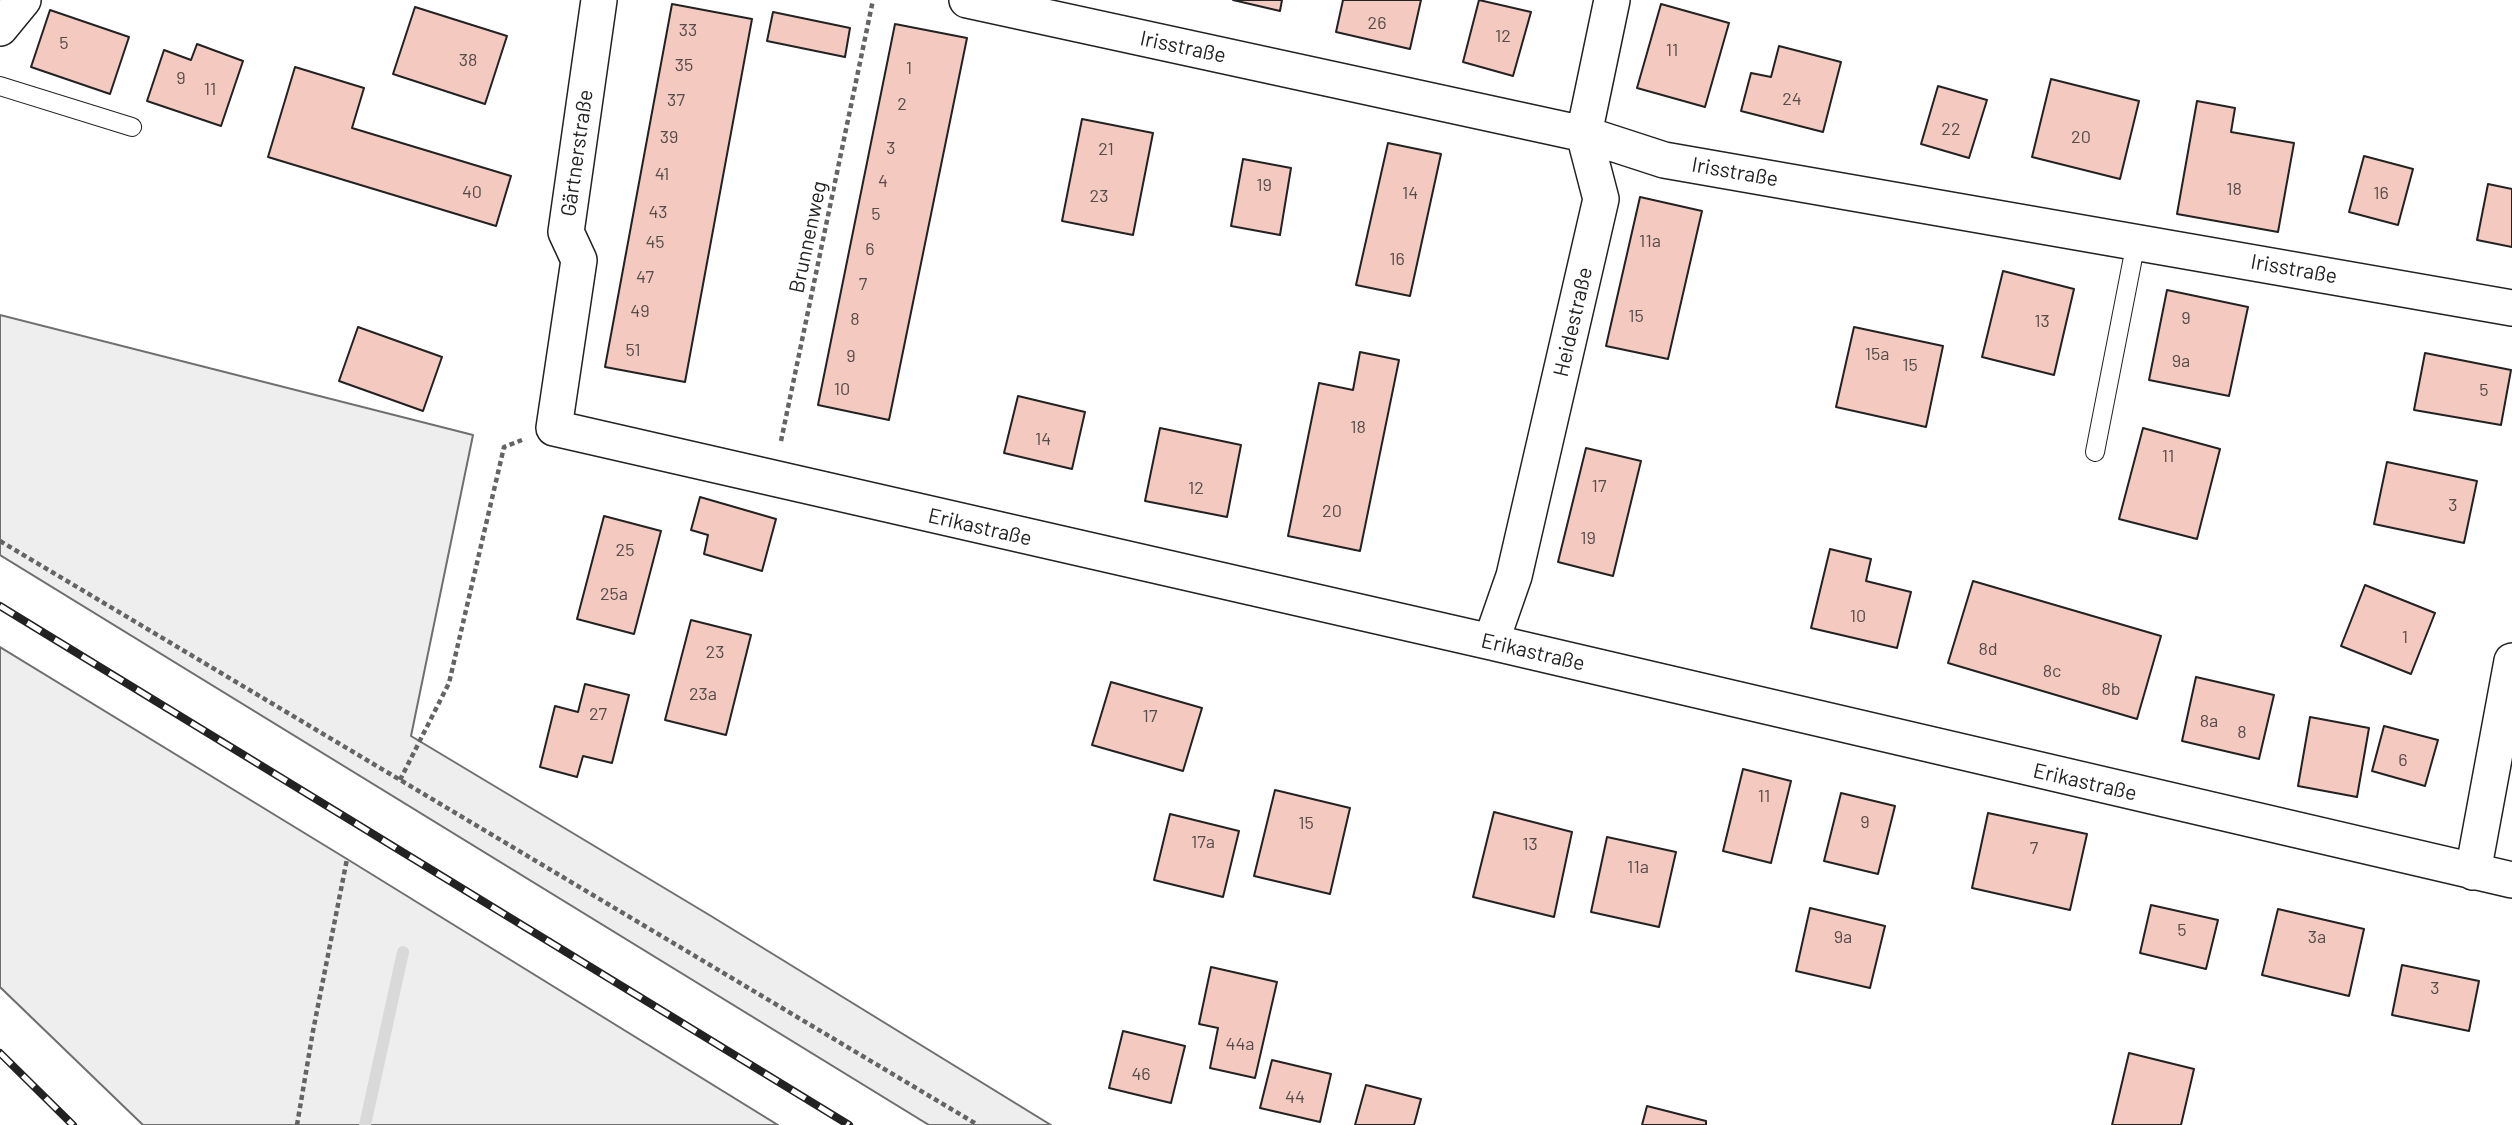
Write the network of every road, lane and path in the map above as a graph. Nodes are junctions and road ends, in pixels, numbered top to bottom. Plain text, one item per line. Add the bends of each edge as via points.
1 (23, 0) edge
2 (599, 0) edge
3 (873, 0) edge
4 (967, 0) edge
5 (1612, 0) edge
6 (0, 28) edge
7 (0, 86) edge
8 (132, 127) dead end
9 (1584, 134) junction
10 (2136, 242) junction
11 (2512, 307) edge
12 (554, 428) junction
13 (2095, 453) dead end
14 (773, 480) junction
15 (0, 541) edge
16 (1491, 642) junction
17 (2512, 662) edge
18 (400, 780) junction
19 (347, 859) dead end
20 (2473, 872) junction
21 (2512, 880) edge
22 (298, 1125) edge
23 (978, 1125) edge

1 - 6 street
2 - 12 street, Gärtnerstraße via 566,232 579,260
3 - 14 path, Brunnenweg
4 - 9 street, Irisstraße
5 - 9 street, Heidestraße
7 - 8 lane
9 - 10 street, Irisstraße via 1664,160
9 - 16 street, Heidestraße via 1601,199 1514,576
10 - 11 street, Irisstraße
10 - 13 lane
12 - 14 street, Erikastraße
12 - 18 path via 504,447 449,682
14 - 16 street, Erikastraße
15 - 18 path
16 - 20 street, Erikastraße
17 - 20 street
18 - 23 path
19 - 22 path
20 - 21 street, Erikastraße

